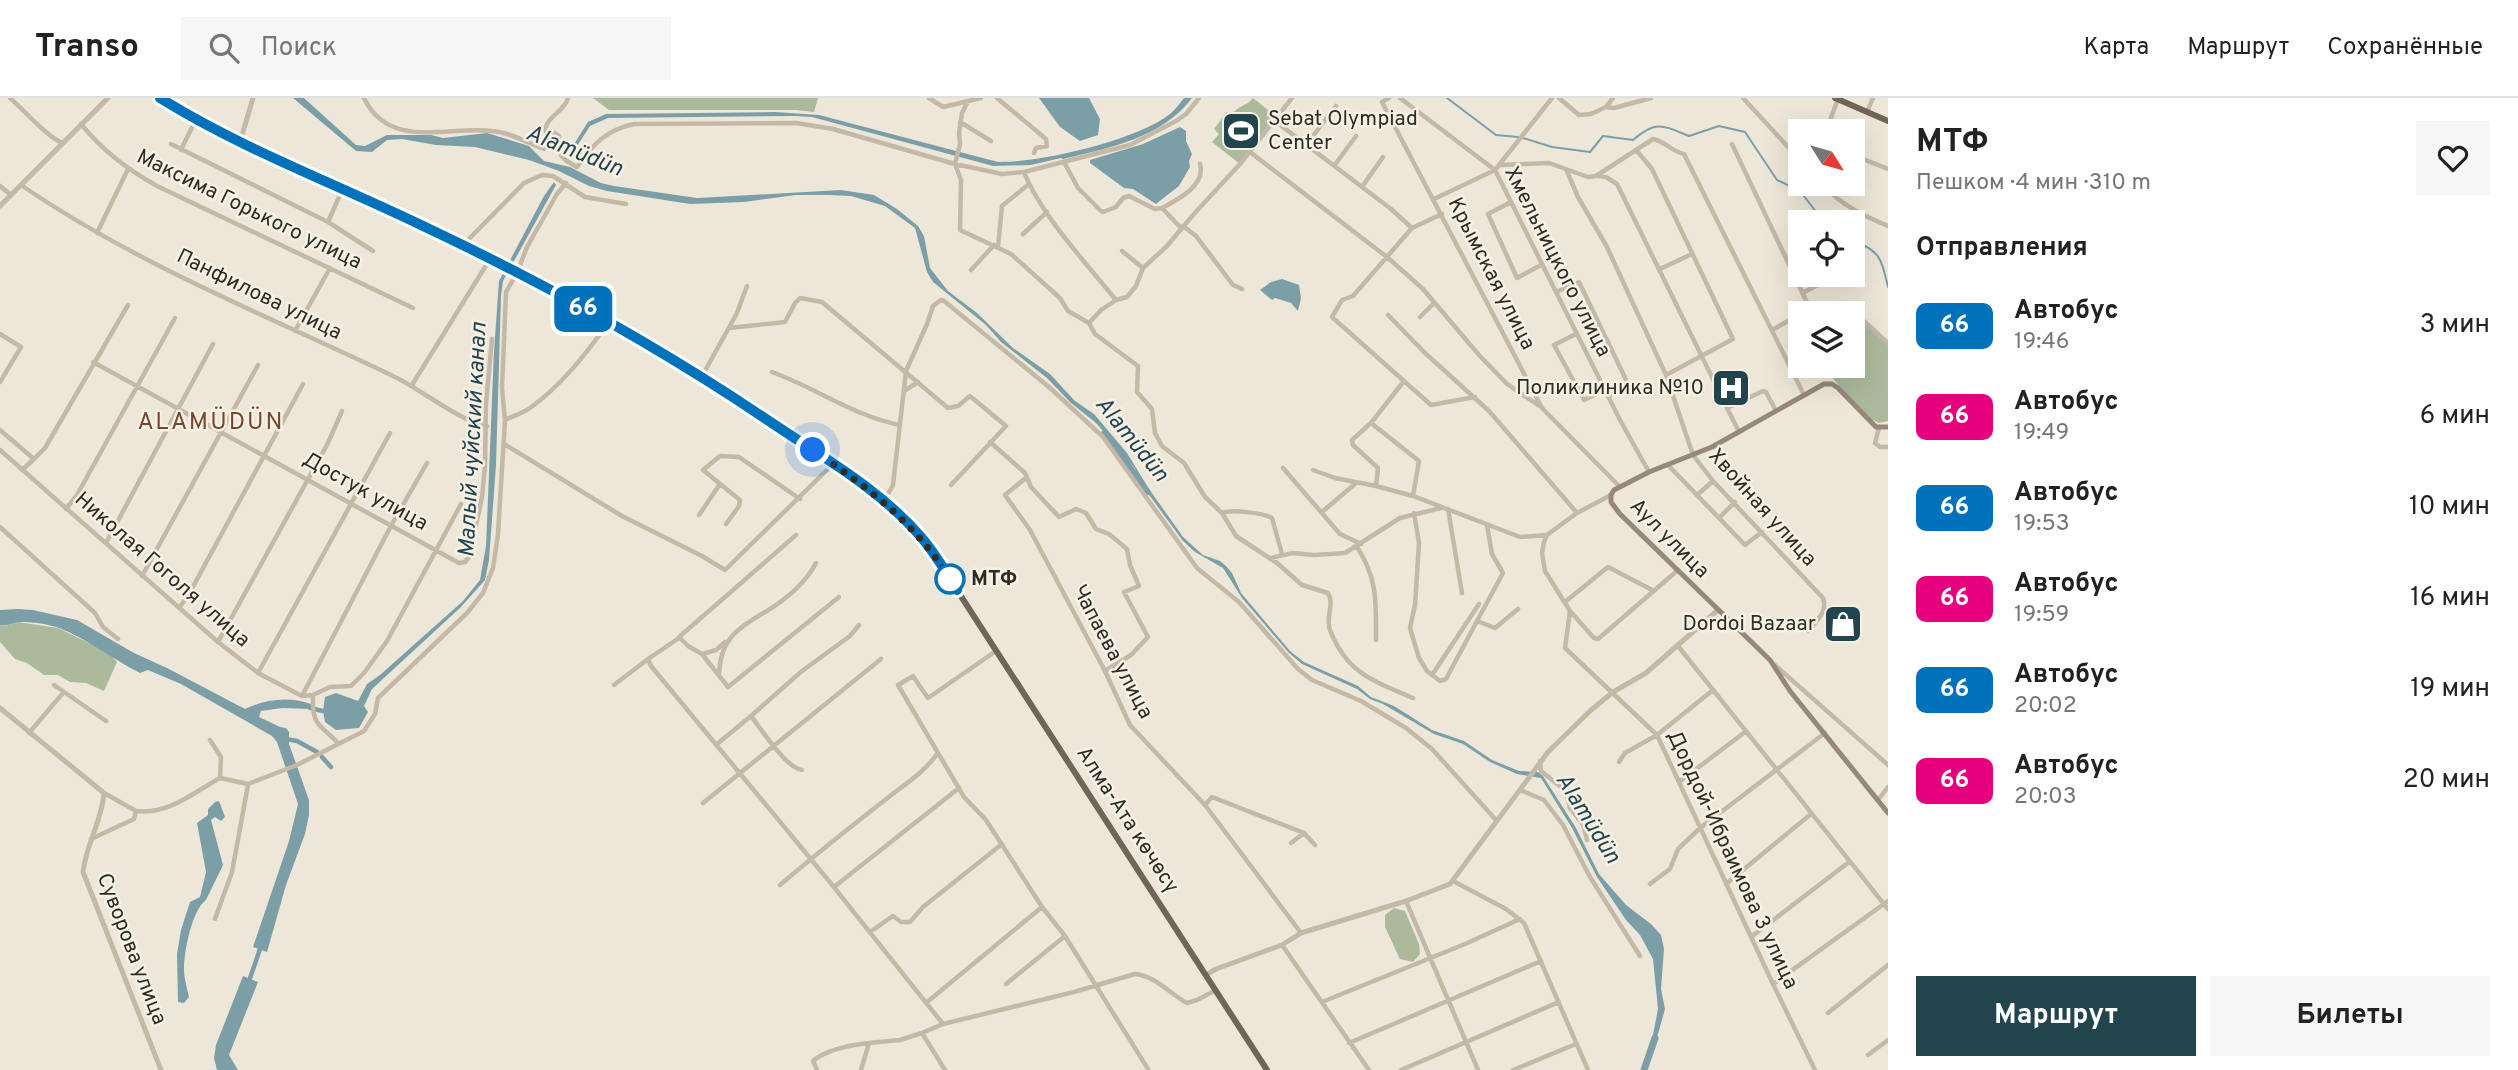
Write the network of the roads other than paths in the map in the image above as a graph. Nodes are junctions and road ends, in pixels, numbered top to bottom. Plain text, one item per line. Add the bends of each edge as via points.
1 (9, 98) edge
2 (108, 98) edge
3 (160, 98) edge
4 (253, 98) edge
5 (364, 98) edge
6 (568, 98) edge
7 (929, 98) edge
8 (981, 98) edge
9 (997, 98) edge
10 (1199, 98) edge
11 (1292, 98) edge
12 (1389, 98) edge
13 (1400, 98) edge
14 (1552, 98) edge
15 (1559, 98) edge
16 (1613, 98) edge
17 (1651, 98) edge
18 (1743, 98) edge
19 (1873, 98) edge
20 (1836, 99) edge
21 (968, 102) junction
22 (1336, 106) dead end
23 (1606, 107) junction
24 (1867, 112) junction
25 (196, 119) junction
26 (1830, 119) edge
27 (1275, 121) junction
28 (1888, 121) edge
29 (960, 122) junction
30 (81, 124) junction
31 (547, 136) junction
32 (1356, 136) dead end
33 (991, 141) dead end
34 (240, 142) junction
35 (63, 143) junction
36 (171, 144) dead end
37 (1732, 144) dead end
38 (1306, 145) junction
39 (1788, 147) edge
40 (181, 150) junction
41 (1637, 151) junction
42 (1250, 152) junction
43 (1034, 153) dead end
44 (1383, 157) dead end
45 (1866, 160) edge
46 (956, 162) junction
47 (1063, 162) junction
48 (1200, 164) dead end
49 (1499, 165) junction
50 (1334, 166) junction
51 (128, 169) junction
52 (1566, 169) junction
53 (1888, 169) edge
54 (1495, 170) junction
55 (1024, 172) junction
56 (1596, 176) junction
57 (564, 182) junction
58 (1029, 184) junction
59 (21, 185) junction
60 (0, 187) edge
61 (1362, 187) junction
62 (343, 188) junction
63 (11, 195) junction
64 (1833, 196) edge
65 (1434, 199) junction
66 (1511, 202) junction
67 (626, 204) dead end
68 (0, 206) edge
69 (1162, 208) junction
70 (1048, 212) junction
71 (1442, 214) junction
72 (328, 222) junction
73 (1888, 226) edge
74 (1182, 227) junction
75 (1412, 228) junction
76 (97, 233) junction
77 (1023, 234) dead end
78 (463, 245) junction
79 (996, 246) junction
80 (373, 251) dead end
81 (1122, 251) dead end
82 (1692, 254) junction
83 (1387, 257) junction
84 (490, 258) junction
85 (1541, 265) junction
86 (330, 268) junction
87 (1143, 268) junction
88 (1660, 269) junction
89 (971, 270) dead end
90 (517, 273) junction
91 (747, 286) dead end
92 (1814, 287) edge
93 (1242, 289) dead end
94 (1556, 292) junction
95 (1802, 293) junction
96 (1116, 300) junction
97 (1806, 301) edge
98 (1434, 303) junction
99 (128, 305) dead end
100 (413, 308) dead end
101 (1388, 315) dead end
102 (1420, 317) dead end
103 (175, 318) dead end
104 (1788, 321) edge
105 (1865, 322) edge
106 (608, 323) junction
107 (1089, 323) junction
108 (730, 328) junction
109 (1772, 330) junction
110 (295, 331) junction
111 (0, 334) edge
112 (1576, 334) junction
113 (492, 339) dead end
114 (1888, 342) edge
115 (213, 344) dead end
116 (1702, 356) junction
117 (93, 362) junction
118 (258, 365) dead end
119 (906, 371) junction
120 (772, 372) dead end
121 (1666, 375) junction
122 (701, 378) junction
123 (1404, 381) junction
124 (0, 382) edge
125 (918, 382) junction
126 (303, 384) dead end
127 (136, 385) junction
128 (412, 385) junction
129 (1605, 390) junction
130 (903, 391) junction
131 (1804, 395) junction
132 (1608, 396) junction
133 (1475, 397) junction
134 (178, 408) junction
135 (1542, 408) junction
136 (1727, 408) junction
137 (342, 411) dead end
138 (1776, 411) junction
139 (505, 420) junction
140 (1371, 423) junction
141 (900, 425) junction
142 (487, 426) junction
143 (1879, 428) junction
144 (1888, 428) edge
145 (0, 430) edge
146 (221, 432) junction
147 (1739, 432) junction
148 (390, 433) dead end
149 (990, 442) junction
150 (503, 444) junction
151 (1888, 447) edge
152 (0, 450) edge
153 (264, 455) junction
154 (1693, 455) junction
155 (34, 459) junction
156 (427, 463) dead end
157 (833, 464) junction
158 (1668, 465) junction
159 (1283, 468) dead end
160 (22, 470) junction
161 (1313, 470) dead end
162 (1649, 472) junction
163 (1027, 477) junction
164 (308, 478) junction
165 (1713, 481) junction
166 (1357, 482) junction
167 (720, 484) junction
168 (951, 485) dead end
169 (1376, 486) junction
170 (1620, 487) junction
171 (1611, 495) junction
172 (1697, 495) junction
173 (1413, 496) junction
174 (800, 499) junction
175 (884, 501) junction
176 (351, 502) junction
177 (1735, 502) junction
178 (461, 505) dead end
179 (1442, 507) junction
180 (66, 509) junction
181 (1448, 509) junction
182 (1322, 512) junction
183 (1222, 513) junction
184 (1414, 513) junction
185 (1577, 513) junction
186 (699, 515) dead end
187 (1719, 518) junction
188 (392, 524) junction
189 (726, 524) dead end
190 (1487, 525) junction
191 (0, 527) edge
192 (1762, 532) junction
193 (796, 535) dead end
194 (1547, 535) junction
195 (105, 543) junction
196 (1359, 546) junction
197 (438, 550) junction
198 (1282, 554) junction
199 (1270, 558) junction
200 (816, 563) dead end
201 (1678, 570) junction
202 (142, 576) junction
203 (1654, 591) junction
204 (1462, 593) dead end
205 (839, 597) dead end
206 (1565, 602) junction
207 (1479, 604) dead end
208 (179, 608) junction
209 (1518, 609) dead end
210 (1718, 610) junction
211 (1570, 611) junction
212 (1477, 621) junction
213 (859, 625) dead end
214 (1808, 631) dead end
215 (679, 637) junction
216 (118, 639) dead end
217 (728, 640) junction
218 (1376, 640) dead end
219 (218, 642) junction
220 (1678, 646) junction
221 (997, 651) junction
222 (702, 654) junction
223 (648, 659) junction
224 (881, 659) dead end
225 (1770, 660) junction
226 (1105, 671) junction
227 (258, 673) junction
228 (1432, 675) junction
229 (719, 676) junction
230 (54, 685) dead end
231 (614, 685) dead end
232 (1713, 690) junction
233 (1613, 692) junction
234 (63, 693) junction
235 (313, 695) junction
236 (302, 696) junction
237 (1413, 698) dead end
238 (0, 708) edge
239 (751, 716) junction
240 (106, 721) dead end
241 (1745, 732) junction
242 (29, 733) junction
243 (1825, 733) junction
244 (1657, 735) junction
245 (210, 740) dead end
246 (338, 744) junction
247 (716, 745) junction
248 (774, 745) junction
249 (937, 754) junction
250 (1540, 762) junction
251 (1619, 762) dead end
252 (1888, 765) edge
253 (802, 770) dead end
254 (1775, 770) junction
255 (739, 773) junction
256 (220, 778) junction
257 (1679, 782) junction
258 (248, 784) junction
259 (1888, 787) edge
260 (959, 788) junction
261 (1519, 790) junction
262 (104, 793) junction
263 (1877, 801) junction
264 (703, 803) dead end
265 (1205, 805) junction
266 (136, 811) junction
267 (1888, 813) edge
268 (1811, 814) junction
269 (1496, 820) junction
270 (1700, 828) junction
271 (1304, 833) junction
272 (91, 839) junction
273 (1587, 840) dead end
274 (1291, 843) dead end
275 (1002, 844) junction
276 (1315, 845) dead end
277 (810, 858) junction
278 (1849, 862) junction
279 (1453, 881) junction
280 (1650, 884) dead end
281 (1726, 884) junction
282 (780, 885) dead end
283 (834, 887) junction
284 (1406, 901) junction
285 (1886, 902) edge
286 (1042, 907) junction
287 (1888, 909) edge
288 (215, 919) dead end
289 (1520, 919) junction
290 (870, 932) junction
291 (1301, 933) junction
292 (1065, 936) junction
293 (1751, 937) junction
294 (1282, 945) junction
295 (1640, 956) dead end
296 (1431, 958) junction
297 (1541, 961) junction
298 (1888, 965) edge
299 (1206, 975) junction
300 (1006, 984) dead end
301 (1773, 984) junction
302 (1097, 985) junction
303 (1216, 989) junction
304 (1449, 1000) junction
305 (1322, 1002) junction
306 (1559, 1002) junction
307 (926, 1003) junction
308 (1828, 1013) dead end
309 (943, 1024) junction
310 (922, 1033) junction
311 (1888, 1040) edge
312 (1466, 1041) junction
313 (869, 1043) junction
314 (1349, 1043) junction
315 (1576, 1044) junction
316 (1868, 1055) dead end
317 (1148, 1069) edge
318 (161, 1070) edge
319 (817, 1070) edge
320 (861, 1070) edge
321 (945, 1070) edge
322 (1267, 1070) edge
323 (1369, 1070) edge
324 (1401, 1070) edge
325 (1478, 1070) edge
326 (1513, 1070) edge
327 (1588, 1070) edge
328 (1815, 1070) edge

1 - 35 street
2 - 30 street
3 - 25 main road, Алма-Ата көчөсү
4 - 34 street
5 - 31 street via 391,129 495,131 544,149
6 - 31 street via 562,110 547,121
7 - 21 street via 943,107
8 - 21 street
9 - 43 street via 1045,139 1047,146
10 - 47 street via 1177,121 1146,138
11 - 27 street
12 - 65 street, Крымская улица via 1382,102
13 - 54 street, Хмельницкого улица
14 - 49 street
15 - 23 street via 1579,115
16 - 23 street
17 - 23 street
18 - 39 street
19 - 24 street
20 - 24 main road
20 - 26 street
21 - 29 street
22 - 38 street
24 - 28 main road
25 - 34 main road, Алма-Ата көчөсү
25 - 40 street
27 - 38 street
27 - 42 street
29 - 33 street
29 - 46 street
30 - 35 street
30 - 51 street, Максима Горького улица
31 - 46 street via 551,131 559,136 561,158 577,167 593,144 620,127 702,123 808,125
32 - 50 street
34 - 62 main road, Алма-Ата көчөсү
35 - 59 street
36 - 40 street
37 - 95 street
38 - 50 street
40 - 72 street
41 - 56 street
41 - 82 street via 1652,169
41 - 109 street via 1653,139 1663,141 1671,151 1684,153
42 - 74 street
42 - 83 street
44 - 61 street
45 - 53 street
46 - 55 street via 1002,174
46 - 79 street via 961,180 959,228
47 - 55 street
47 - 69 street via 1078,188 1104,212 1129,196
48 - 69 street via 1200,179
49 - 52 street via 1540,162
49 - 54 street
50 - 61 street
51 - 76 street
51 - 86 street, Максима Горького улица
52 - 56 street
52 - 121 street, Хвойная улица
54 - 65 street
54 - 66 street, Хмельницкого улица
55 - 58 street
56 - 88 street via 1617,184
57 - 67 street via 585,197
57 - 78 street via 542,176 524,183
57 - 90 street
58 - 70 street
58 - 79 street via 1002,206
59 - 63 street
59 - 76 street, Панфилова улица
60 - 63 street
61 - 75 street
62 - 72 street
62 - 78 main road, Алма-Ата көчөсү
63 - 68 street
64 - 73 street
65 - 71 street, Крымская улица
66 - 85 street, Хмельницкого улица
66 - 85 street via 1488,214 1517,278
69 - 74 street
70 - 77 street
70 - 96 street
71 - 75 street
71 - 135 street, Крымская улица
72 - 80 street
74 - 87 street
74 - 93 street via 1196,236 1233,285
75 - 83 street
76 - 110 street, Панфилова улица
78 - 84 main road, Алма-Ата көчөсү
79 - 89 street
79 - 107 street via 1033,272 1068,312
81 - 87 street
82 - 88 street
82 - 116 street via 1733,340
83 - 98 street
83 - 123 street via 1353,296 1342,300 1332,317
84 - 90 main road, Алма-Ата көчөсү
84 - 128 street
85 - 94 street, Хмельницкого улица
86 - 100 street, Максима Горького улица
86 - 110 street
87 - 96 street via 1127,298
88 - 116 street
90 - 106 main road, Алма-Ата көчөсү
90 - 139 street via 506,292 503,322
91 - 108 street
92 - 95 street
94 - 112 street, Хмельницкого улица
94 - 132 street via 1579,282 1592,307 1629,386
95 - 97 street
96 - 107 street
98 - 102 street
98 - 135 street via 1507,384
99 - 117 street
101 - 133 street
103 - 127 street
104 - 109 street
105 - 114 street
106 - 122 main road, Алма-Ата көчөсү
106 - 139 street via 572,369 529,409
107 - 183 street via 1095,334 1138,366 1137,392 1153,409 1161,446 1184,463 1205,498
108 - 119 street via 785,322 800,298 822,303
108 - 122 street
109 - 131 street
110 - 128 street, Панфилова улица
111 - 124 street via 20,347
112 - 129 street, Хмельницкого улица
112 - 129 street via 1554,345 1584,400
113 - 142 street
115 - 134 street
116 - 121 street
116 - 136 street
117 - 127 street, Достук улица
117 - 155 street via 45,448
118 - 146 street
119 - 125 street
119 - 130 street
119 - 269 street via 933,306 944,301 1103,437 1196,568 1239,602 1298,670 1406,728 1432,749
120 - 141 street via 862,415
121 - 154 street, Хвойная улица
122 - 157 main road, Алма-Ата көчөсү
123 - 133 street via 1431,405
123 - 140 street
125 - 130 street
125 - 149 street via 948,408 970,396 979,403 1006,426
126 - 153 street
127 - 134 street, Достук улица
127 - 180 street
128 - 142 street, Панфилова улица via 465,418
129 - 132 street, Хмельницкого улица
130 - 141 street
131 - 138 main road, Аул улица
131 - 143 main road, Аул улица via 1832,384
132 - 162 street, Хмельницкого улица
133 - 185 street
134 - 146 street, Достук улица
134 - 195 street
135 - 170 street, Крымская улица
136 - 138 street via 1763,391
136 - 147 street
137 - 164 street
138 - 147 main road, Аул улица
139 - 150 street
140 - 169 street via 1352,440 1378,468
140 - 173 street via 1419,461
141 - 175 street via 893,485
142 - 197 street, Достук улица via 482,498 469,556 459,563
143 - 144 main road
143 - 151 street via 1875,443
145 - 155 street
146 - 153 street, Достук улица
146 - 202 street
147 - 154 main road, Аул улица
148 - 176 street
149 - 163 street
149 - 168 street
150 - 174 street via 622,516 725,570
150 - 246 street via 498,534 493,568 483,593 378,698 364,731
152 - 160 street, Николая Гоголя улица
153 - 164 street, Достук улица
153 - 208 street
154 - 158 main road, Аул улица
154 - 165 street, Хвойная улица
155 - 160 street
156 - 188 street
157 - 174 street
157 - 175 main road, Алма-Ата көчөсү
158 - 162 main road, Аул улица
158 - 172 street
159 - 182 street
160 - 180 street, Николая Гоголя улица
161 - 166 street
162 - 170 main road, Аул улица
163 - 226 street, Чапаева улица via 1005,495 1030,530
163 - 226 street via 1059,517 1076,509 1086,513 1096,529 1127,549 1139,586 1124,592 1148,637 1131,655
164 - 176 street, Достук улица
164 - 219 street
165 - 172 street
165 - 177 street, Хвойная улица
166 - 169 street
166 - 182 street
167 - 174 street via 703,470 720,456 739,457
167 - 186 street
167 - 189 street via 740,500
169 - 173 street
170 - 171 main road, Аул улица
171 - 185 street
171 - 201 main road, Аул улица via 1612,505
172 - 187 street
173 - 179 street
175 - 221 main road, Алма-Ата көчөсү via 923,539
176 - 188 street, Достук улица
176 - 227 street
177 - 187 street
177 - 192 street, Хвойная улица
178 - 197 street
179 - 181 street
179 - 184 street
180 - 195 street, Николая Гоголя улица
181 - 190 street
181 - 204 street
182 - 196 street via 1340,534
183 - 198 street via 1233,510 1272,518
183 - 199 street via 1236,536
184 - 196 street via 1387,525
184 - 228 street via 1419,543 1410,628 1419,657
185 - 194 street
187 - 192 street via 1745,545
188 - 197 street, Достук улица
188 - 236 street
190 - 194 street via 1520,537
190 - 212 street via 1492,554 1503,573
191 - 216 street
192 - 214 street, Хвойная улица via 1823,598 1825,611
193 - 215 street
194 - 206 street via 1542,553 1545,571
195 - 202 street, Николая Гоголя улица
196 - 198 street via 1345,554
196 - 218 street via 1373,574
197 - 235 street via 387,640 359,679
198 - 199 street
199 - 237 street via 1302,585 1328,593 1332,600 1328,627 1353,668
200 - 217 street via 807,579
201 - 203 street
201 - 210 main road, Аул улица
202 - 208 street, Николая Гоголя улица
203 - 206 street via 1608,567
203 - 211 street via 1598,639
205 - 229 street via 728,687
206 - 211 street
207 - 228 street
208 - 219 street, Николая Гоголя улица
209 - 212 street via 1494,628
210 - 220 street
210 - 225 main road, Аул улица
211 - 233 street, Дордой-Ибраимова 3 улица via 1565,648
212 - 228 street via 1446,679 1440,681
213 - 239 street
215 - 222 street
215 - 223 street
217 - 222 street
217 - 229 street
219 - 227 street, Николая Гоголя улица
220 - 232 street
220 - 233 street via 1646,673
221 - 249 street via 928,698 913,676 898,685
221 - 299 main road, Алма-Ата көчөсү
222 - 229 street
223 - 231 street
223 - 247 street
224 - 248 street
225 - 243 main road
225 - 252 street, Аул улица
226 - 265 street, Чапаева улица via 1130,725
227 - 236 street, Николая Гоголя улица
230 - 234 street
232 - 241 street
232 - 244 street
233 - 244 street, Дордой-Ибраимова 3 улица
233 - 250 street
234 - 240 street
234 - 242 street
235 - 236 street
235 - 246 street via 312,707 324,732
238 - 242 street
239 - 247 street
239 - 248 street
241 - 254 street
241 - 257 street
242 - 262 street
243 - 254 street
243 - 263 main road
244 - 251 street via 1625,753
244 - 257 street, Дордой-Ибраимова 3 улица
245 - 256 street via 221,757
246 - 258 street
247 - 255 street
248 - 253 street via 793,767
248 - 255 street
249 - 260 street
249 - 277 street
250 - 261 street
250 - 273 street via 1541,771 1566,790
254 - 268 street
254 - 270 street
255 - 264 street
255 - 277 street
256 - 258 street
256 - 266 street via 167,807 149,813
257 - 270 street, Дордой-Ибраимова 3 улица
258 - 288 street via 232,872
259 - 263 street
260 - 275 street
260 - 283 street
261 - 269 street
261 - 295 street via 1544,800 1563,825
262 - 266 street
262 - 272 street, Суворова улица via 103,810
263 - 267 main road
265 - 271 street via 1212,797
265 - 291 street, Чапаева улица
266 - 272 street via 134,818
268 - 278 street
268 - 281 street
269 - 279 street
270 - 280 street via 1678,849 1670,869
270 - 281 street, Дордой-Ибраимова 3 улица
271 - 274 street
271 - 276 street
272 - 318 street, Суворова улица via 83,872
275 - 286 street
275 - 290 street via 923,906 910,922 893,916
277 - 282 street
277 - 283 street
278 - 285 street
278 - 293 street
279 - 284 street
279 - 289 street
281 - 293 street, Дордой-Ибраимова 3 улица
283 - 290 street
284 - 291 street
284 - 296 street
285 - 287 street
285 - 301 street
286 - 292 street
286 - 307 street
289 - 296 street
289 - 297 street
290 - 307 street
291 - 294 street
292 - 300 street
292 - 302 street
293 - 301 street, Дордой-Ибраимова 3 улица
294 - 299 street
294 - 305 street
296 - 304 street
296 - 305 street
297 - 304 street
297 - 306 street
298 - 308 street
299 - 303 main road, Алма-Ата көчөсү
301 - 328 street, Дордой-Ибраимова 3 улица
302 - 303 street via 1143,975 1187,1003
302 - 309 street
302 - 317 street
303 - 322 main road, Алма-Ата көчөсү
304 - 312 street
304 - 314 street
305 - 314 street
306 - 312 street
306 - 315 street
307 - 309 street
309 - 310 street
310 - 313 street
310 - 321 street
311 - 316 street
312 - 324 street
312 - 325 street
313 - 319 street via 818,1057 813,1061
313 - 320 street
314 - 323 street
315 - 326 street
315 - 327 street

